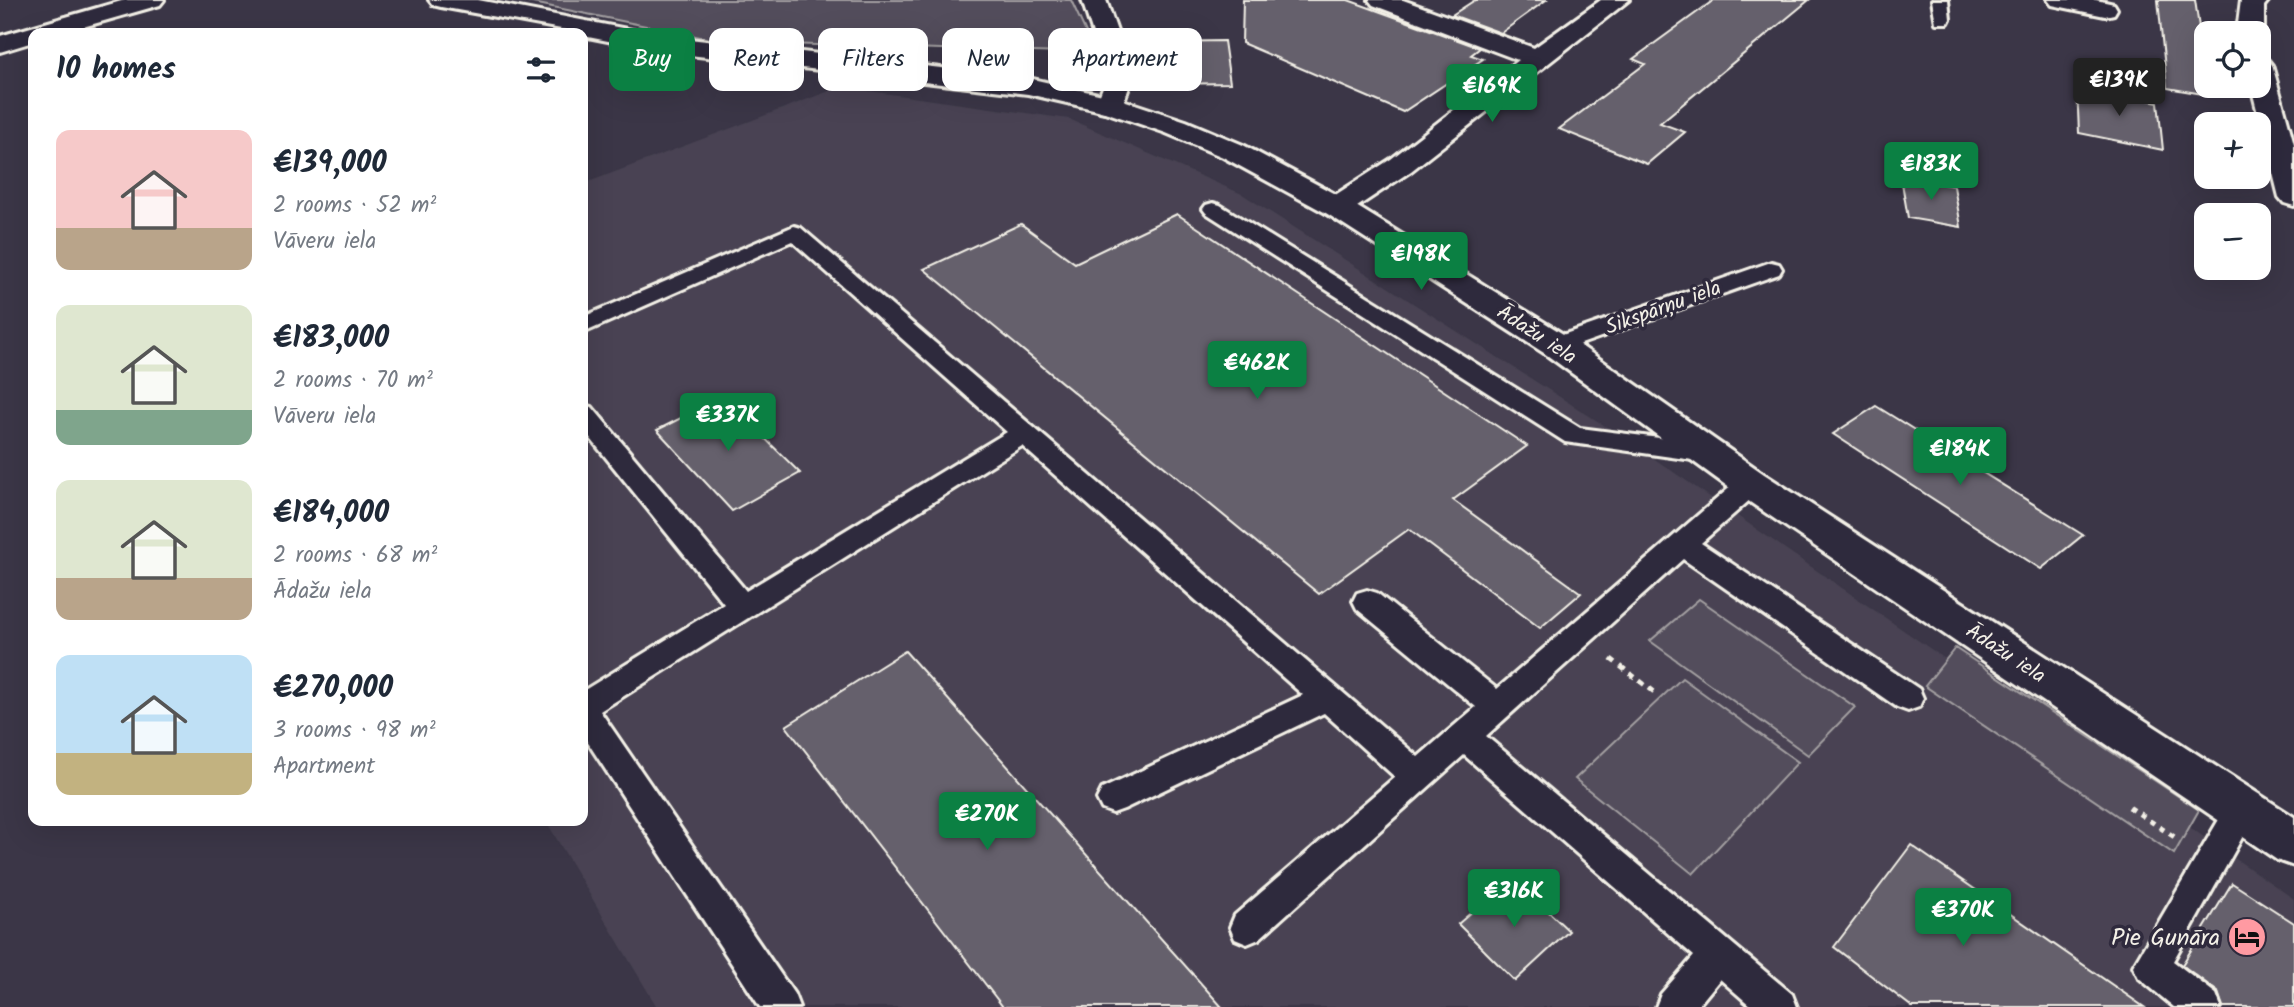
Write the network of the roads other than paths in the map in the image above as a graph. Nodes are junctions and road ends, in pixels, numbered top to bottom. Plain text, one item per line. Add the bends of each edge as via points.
1 (152, 0) edge
2 (441, 0) edge
3 (1094, 0) edge
4 (1381, 0) edge
5 (1618, 0) edge
6 (1940, 0) edge
7 (2060, 0) edge
8 (2257, 0) edge
9 (2105, 9) dead end
10 (1942, 19) dead end
11 (2250, 21) edge
12 (56, 28) edge
13 (582, 28) edge
14 (588, 29) edge
15 (28, 36) edge
16 (0, 44) edge
17 (1537, 58) junction
18 (2268, 98) edge
19 (1110, 105) junction
20 (2294, 197) edge
21 (1337, 207) junction
22 (1213, 209) dead end
23 (1771, 269) dead end
24 (588, 324) edge
25 (1556, 345) junction
26 (588, 419) edge
27 (1024, 433) junction
28 (1707, 453) junction
29 (1751, 484) junction
30 (1683, 545) junction
31 (1367, 601) dead end
32 (743, 607) junction
33 (1327, 698) junction
34 (1909, 698) dead end
35 (588, 705) edge
36 (1497, 708) junction
37 (588, 716) edge
38 (1464, 736) junction
39 (1418, 777) junction
40 (1113, 799) dead end
41 (2242, 809) junction
42 (2294, 844) edge
43 (1247, 926) dead end
44 (1718, 955) junction
45 (781, 1007) edge
46 (1674, 1007) edge
47 (1779, 1007) edge
48 (2203, 1007) edge

1 - 12 street
2 - 13 street, Ādažu iela
3 - 19 street via 1120,77
4 - 17 street
5 - 17 street
6 - 10 lane
7 - 9 street
8 - 11 street via 2252,2
14 - 19 street, Ādažu iela via 663,44 1028,86
15 - 16 street
17 - 21 street via 1401,165
18 - 20 street
19 - 21 street, Ādažu iela via 1233,151
21 - 25 street, Ādažu iela
22 - 28 lane via 1574,436
23 - 25 lane, Sikspārņu iela
24 - 27 lane via 794,232
25 - 28 street, Ādažu iela
26 - 32 lane
27 - 32 lane
27 - 33 lane
28 - 29 street, Ādažu iela
29 - 30 lane
29 - 41 street, Ādažu iela
30 - 34 lane
30 - 36 lane
31 - 36 lane
32 - 35 lane
33 - 39 lane
33 - 40 lane
36 - 38 lane
37 - 45 lane
38 - 39 lane
38 - 44 lane
39 - 43 lane
41 - 42 street, Ādažu iela
41 - 48 lane via 2151,966
44 - 46 lane
44 - 47 lane

